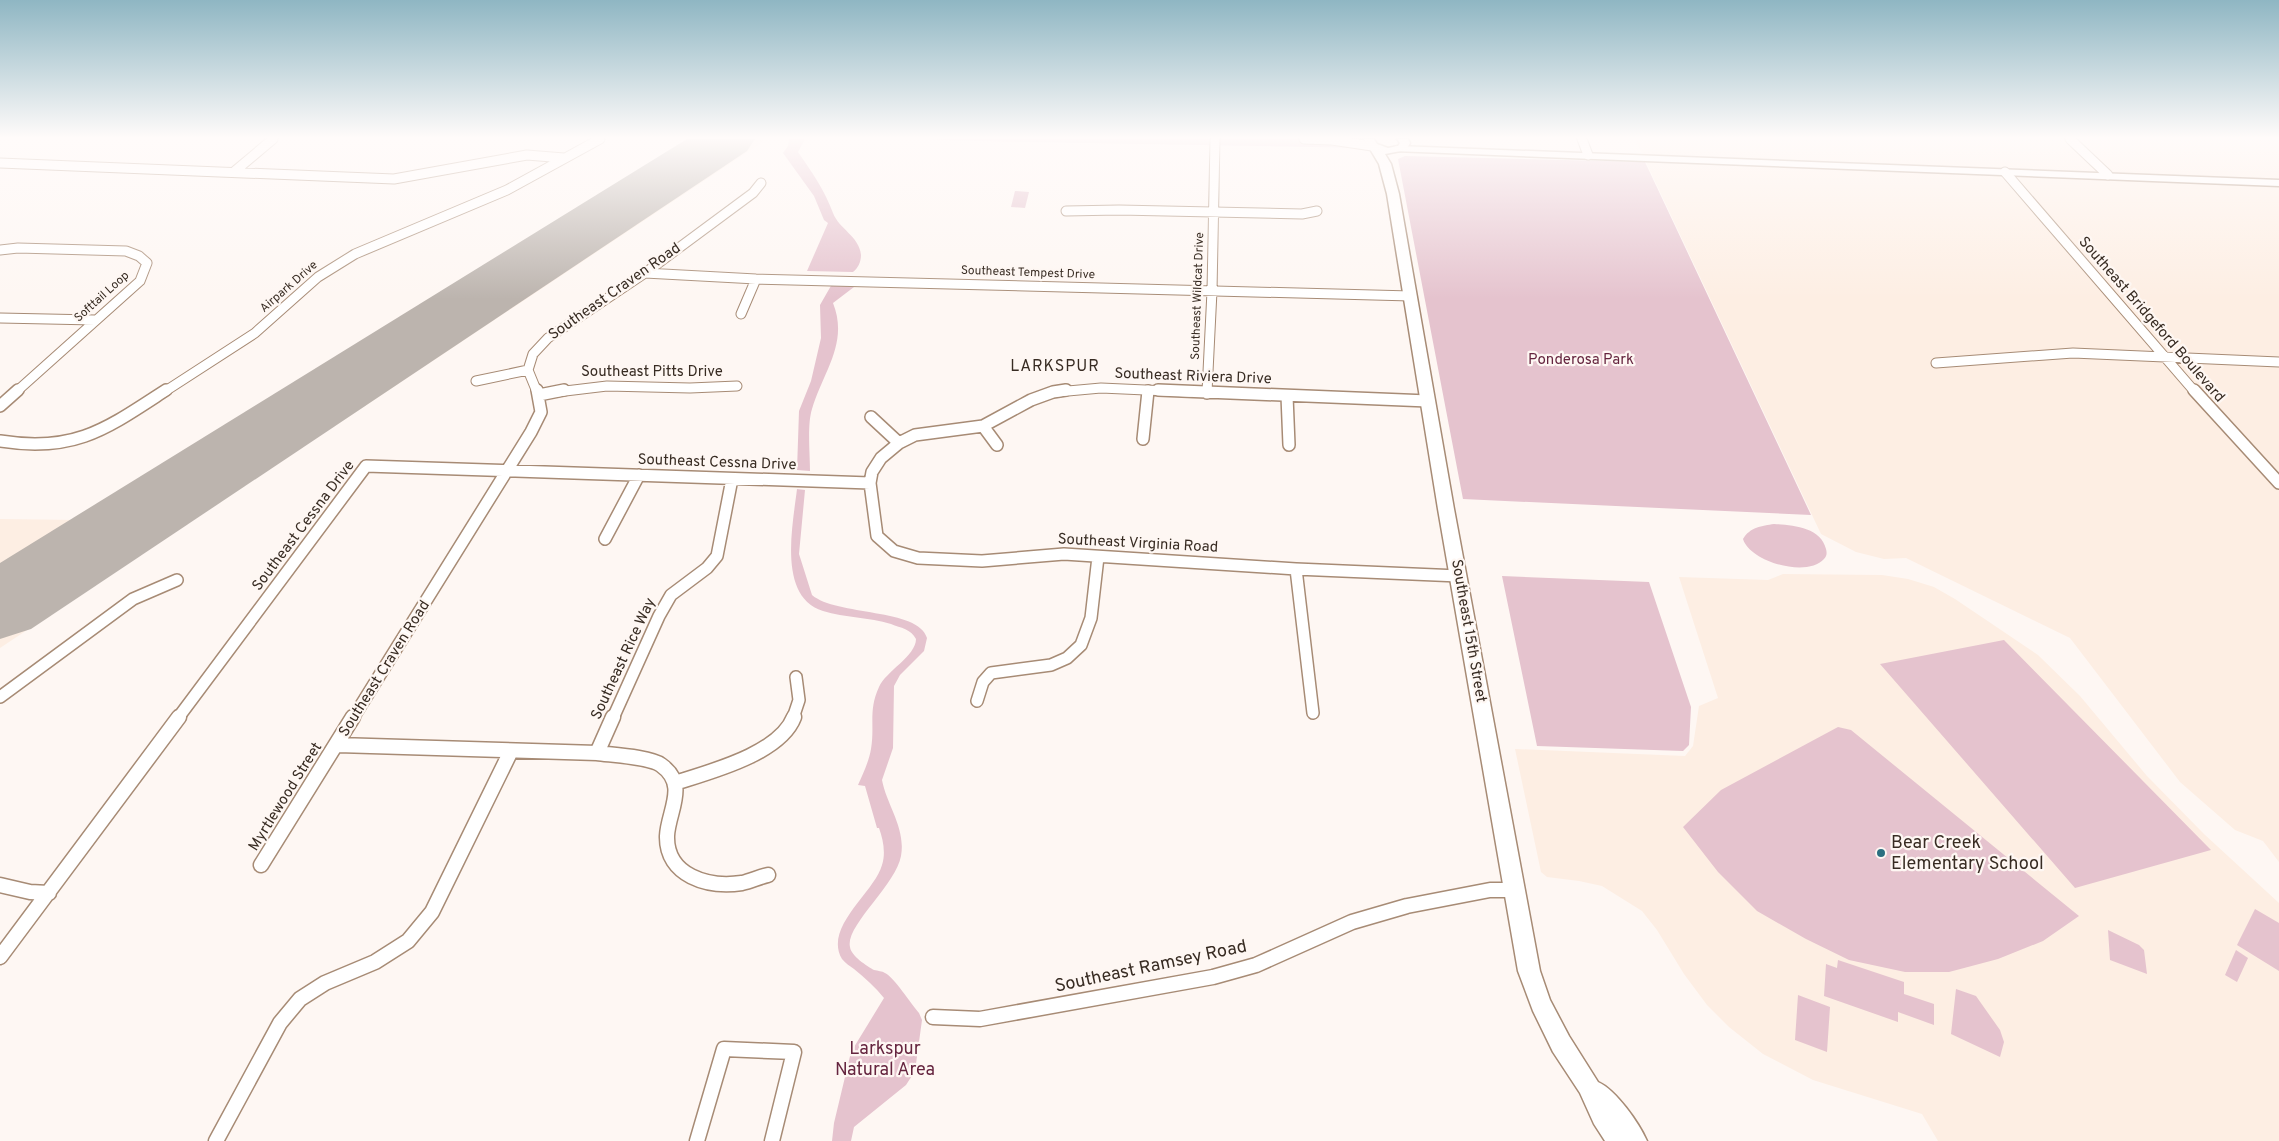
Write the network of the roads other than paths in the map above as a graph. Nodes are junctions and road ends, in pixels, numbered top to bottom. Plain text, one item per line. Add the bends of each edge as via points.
1 (502, 192) edge
2 (755, 192) edge
3 (1213, 192) edge
4 (1393, 192) edge
5 (2022, 192) edge
6 (1066, 211) dead end
7 (1317, 211) dead end
8 (1212, 213) junction
9 (0, 250) edge
10 (645, 273) junction
11 (756, 279) junction
12 (1212, 291) junction
13 (1411, 296) junction
14 (741, 314) dead end
15 (0, 318) edge
16 (95, 320) junction
17 (2162, 356) junction
18 (2279, 362) edge
19 (1936, 363) dead end
20 (528, 370) junction
21 (476, 381) dead end
22 (737, 386) dead end
23 (1148, 391) junction
24 (1207, 393) junction
25 (539, 395) junction
26 (1287, 396) junction
27 (1428, 401) junction
28 (0, 406) edge
29 (871, 417) dead end
30 (983, 426) junction
31 (1143, 439) dead end
32 (0, 440) edge
33 (899, 443) junction
34 (997, 445) dead end
35 (1289, 445) dead end
36 (2279, 468) edge
37 (2265, 469) junction
38 (508, 471) junction
39 (639, 475) junction
40 (732, 480) junction
41 (870, 483) junction
42 (2279, 483) edge
43 (605, 539) dead end
44 (1098, 557) junction
45 (1296, 569) junction
46 (1458, 576) junction
47 (177, 580) dead end
48 (796, 678) dead end
49 (0, 697) edge
50 (977, 702) dead end
51 (1313, 713) dead end
52 (338, 745) junction
53 (511, 751) junction
54 (597, 753) junction
55 (675, 783) junction
56 (262, 865) dead end
57 (768, 875) dead end
58 (0, 885) edge
59 (1514, 890) junction
60 (49, 893) junction
61 (0, 957) edge
62 (933, 1018) dead end
63 (1588, 1085) junction
64 (216, 1141) edge
65 (697, 1141) edge
66 (772, 1141) edge
67 (1619, 1141) edge
68 (1635, 1141) edge

1 - 32 street, Airpark Drive via 336,265 255,333 109,427 70,443
2 - 10 street, Southeast Craven Road
3 - 8 street, Southeast Wildcat Drive
4 - 13 main road, Southeast 15th Street
5 - 17 street, Southeast Bridgeford Boulevard
6 - 8 street
7 - 8 street via 1302,214
8 - 12 street, Southeast Wildcat Drive
9 - 16 street, Softtail Loop via 126,251 139,256 146,263 140,281
10 - 11 street, Southeast Tempest Drive
10 - 20 street, Southeast Craven Road via 548,338 533,354
11 - 12 street, Southeast Tempest Drive
11 - 14 street
12 - 13 street, Southeast Tempest Drive
12 - 24 street, Southeast Wildcat Drive
13 - 27 main road, Southeast 15th Street
15 - 16 street
16 - 28 street, Softtail Loop
17 - 18 street
17 - 19 street via 2073,353
17 - 37 street, Southeast Bridgeford Boulevard
20 - 21 street
20 - 25 street, Southeast Craven Road
22 - 25 street, Southeast Pitts Drive via 607,386
23 - 24 street, Southeast Riviera Drive
23 - 30 street, Southeast Riviera Drive via 1075,388 1053,392 1030,400
23 - 31 street
24 - 26 street, Southeast Riviera Drive
25 - 38 street, Southeast Craven Road via 541,412
26 - 27 street, Southeast Riviera Drive
26 - 35 street
27 - 46 main road, Southeast 15th Street
29 - 33 street
30 - 33 street, Southeast Riviera Drive via 915,435
30 - 34 street
33 - 41 street, Southeast Riviera Drive via 881,458 872,472
36 - 37 street
37 - 42 street, Southeast Bridgeford Boulevard
38 - 39 street, Southeast Cessna Drive
38 - 52 street, Southeast Craven Road
38 - 60 street, Southeast Cessna Drive via 366,466
39 - 40 street, Southeast Cessna Drive
39 - 43 street
40 - 41 street, Southeast Cessna Drive
40 - 54 street, Southeast Rice Way via 717,556 708,568 671,595
41 - 44 street, Southeast Virginia Road via 877,536 894,551 907,556 982,561 1045,554
44 - 45 street, Southeast Virginia Road
44 - 50 street via 1091,618 1081,645 1067,658 1051,665 992,673 983,682
45 - 46 street, Southeast Virginia Road
45 - 51 street
46 - 59 main road, Southeast 15th Street
47 - 49 street via 133,599
48 - 55 street via 801,692 799,710 780,736 756,754
52 - 53 street, Southeast Craven Road
52 - 56 street, Myrtlewood Street
53 - 54 street, Southeast Craven Road
53 - 64 street via 432,912 408,941 375,962 325,983 300,999 280,1023
54 - 55 street, Southeast Craven Road via 660,764
55 - 57 street via 675,800 666,836 671,862 686,876 706,882 740,883
58 - 60 street
59 - 62 street, Southeast Ramsey Road via 1490,890 1407,906 1352,922 1256,966 1213,977 980,1019
59 - 63 main road, Southeast 15th Street via 1529,971 1541,1004 1561,1044
60 - 61 street, Southeast Cessna Drive
63 - 67 main road, Southeast 15th Street via 1602,1116
63 - 68 main road, Southeast 15th Street via 1614,1111
65 - 66 street via 724,1049 794,1052

